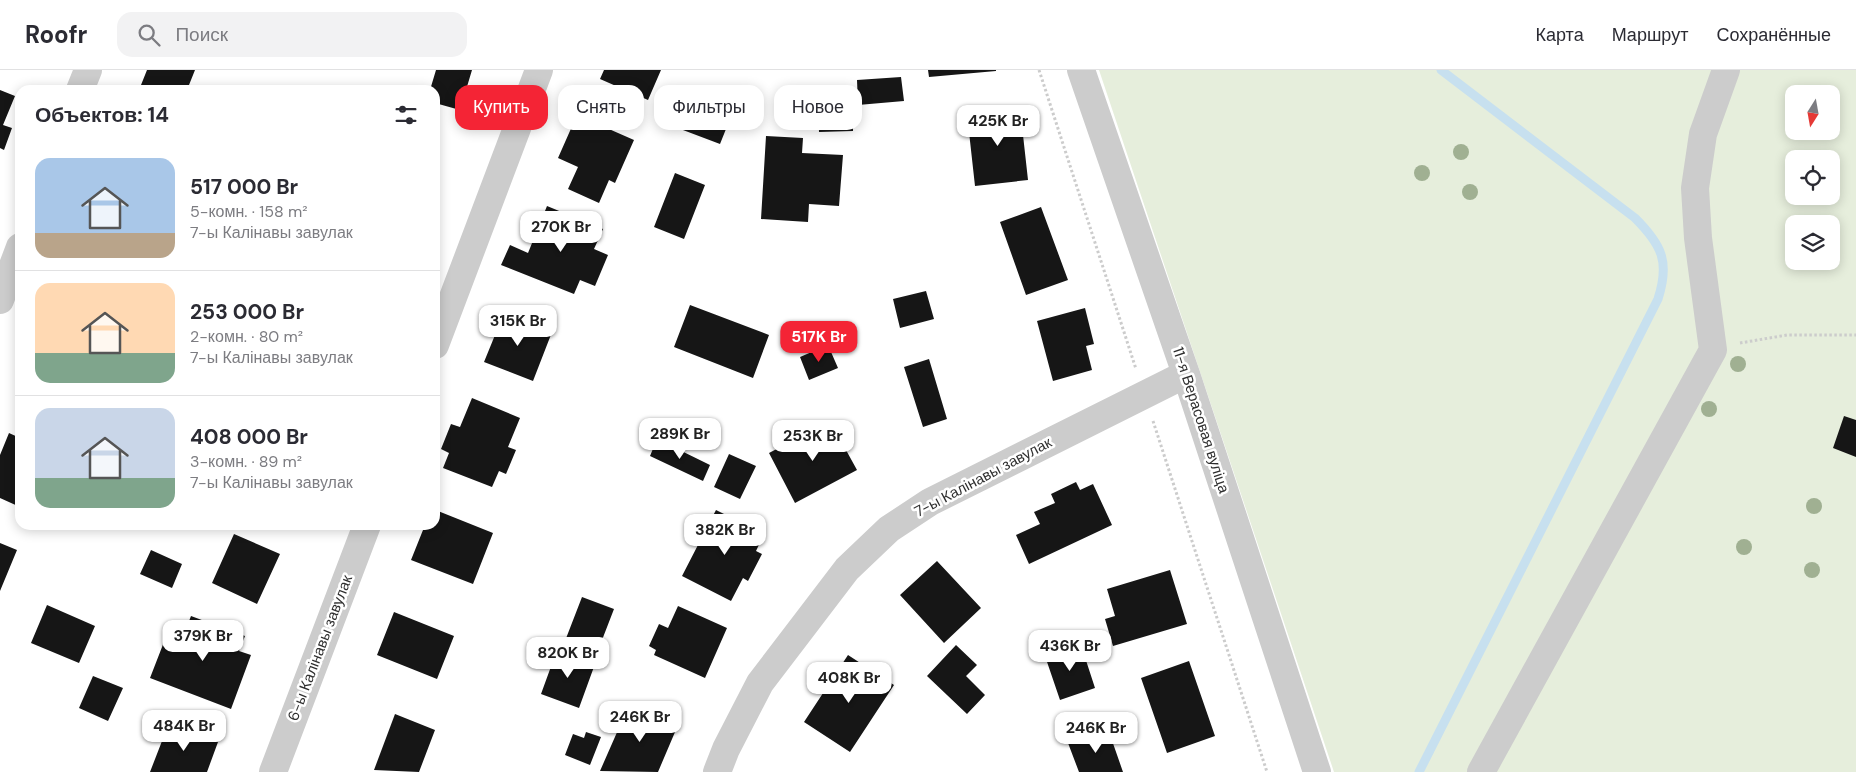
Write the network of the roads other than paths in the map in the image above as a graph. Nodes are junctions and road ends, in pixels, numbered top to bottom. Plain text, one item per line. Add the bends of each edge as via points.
1 (88, 70) edge
2 (539, 70) edge
3 (1081, 70) edge
4 (1726, 70) edge
5 (82, 85) edge
6 (15, 260) edge
7 (0, 300) edge
8 (440, 332) edge
9 (1186, 374) junction
10 (365, 530) edge
11 (273, 772) edge
12 (718, 772) edge
13 (1317, 772) edge
14 (1481, 772) edge

1 - 5 street
2 - 8 street
3 - 9 street, 11-я Верасовая вуліца
4 - 14 street via 1703,134 1695,188 1698,238 1713,350
6 - 7 street
9 - 12 street, 7-ы Калінавы завулак via 930,502 889,529 847,569 760,683 726,749
9 - 13 street, 11-я Верасовая вуліца
10 - 11 street, 6-ы Калінавы завулак

